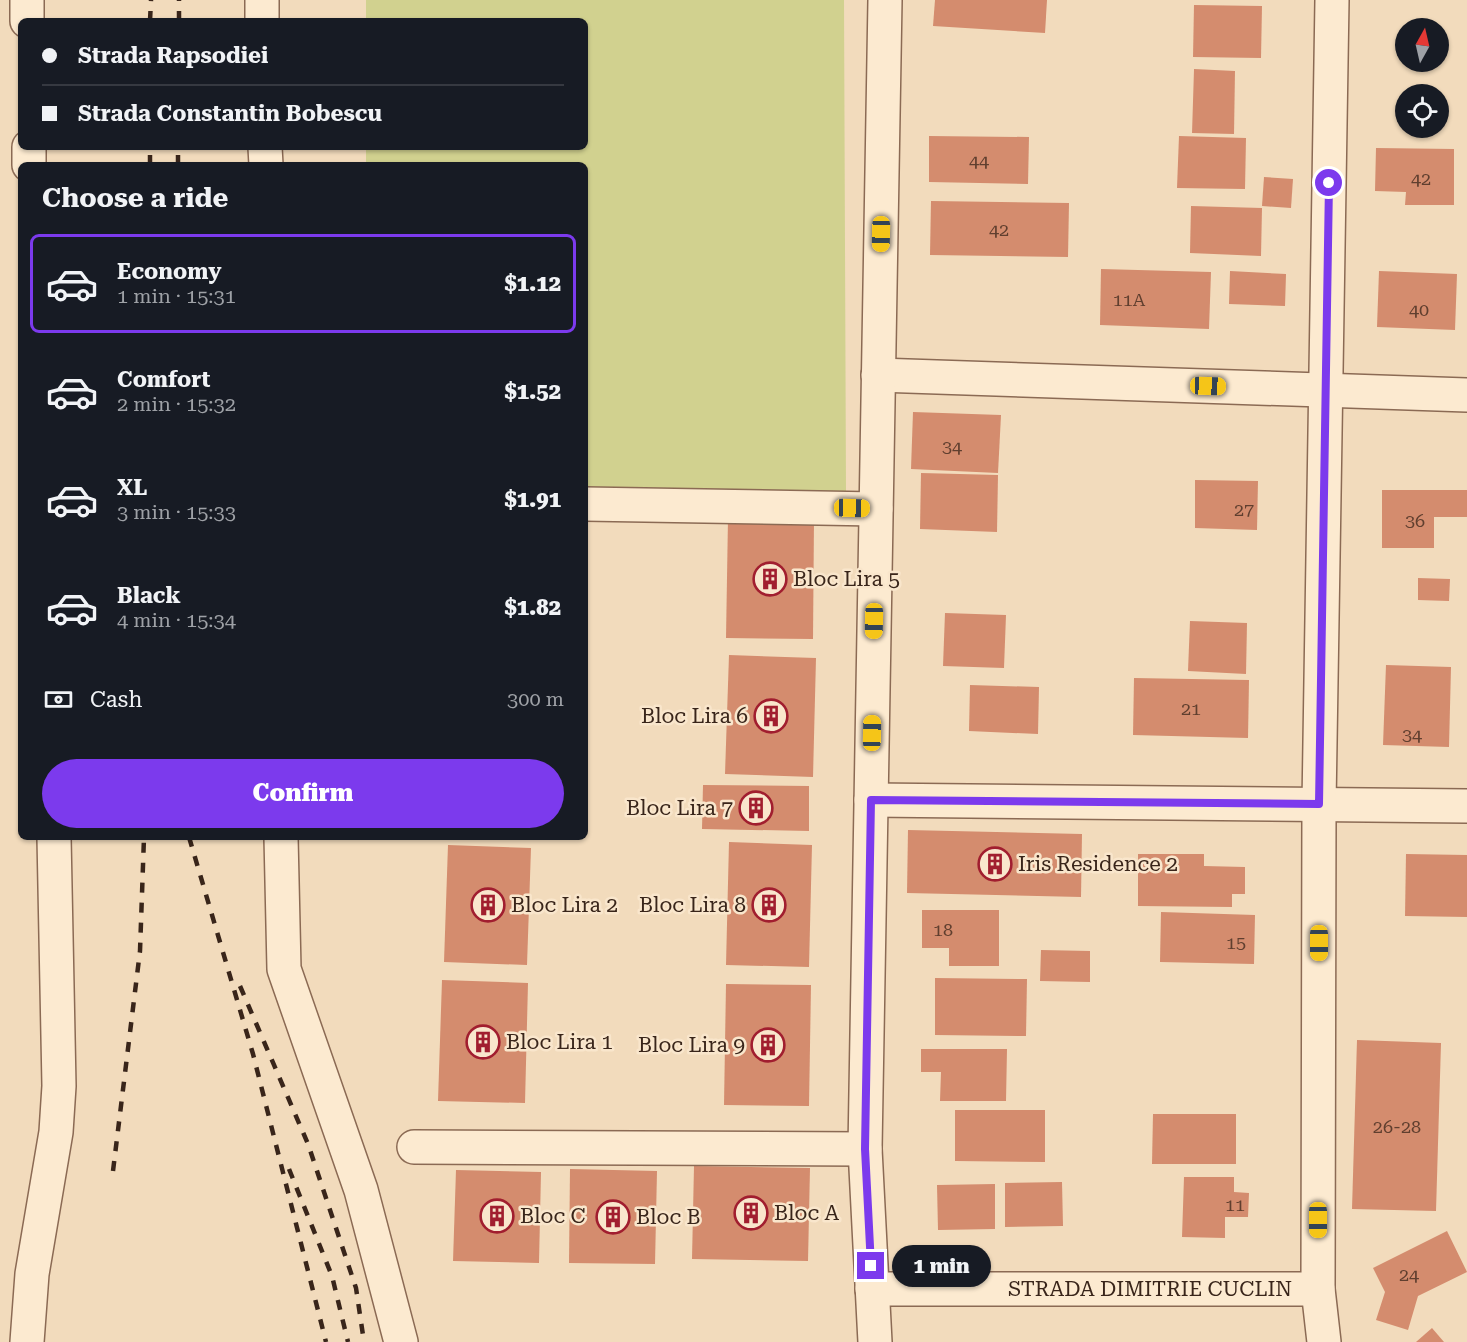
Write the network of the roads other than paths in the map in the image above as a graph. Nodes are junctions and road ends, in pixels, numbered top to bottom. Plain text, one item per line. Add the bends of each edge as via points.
1 (27, 0) edge
2 (262, 0) edge
3 (885, 0) edge
4 (1332, 0) edge
5 (27, 18) edge
6 (262, 18) edge
7 (878, 375) junction
8 (1325, 390) junction
9 (1467, 395) edge
10 (588, 504) edge
11 (876, 509) junction
12 (871, 800) junction
13 (1319, 804) junction
14 (1467, 806) edge
15 (54, 840) edge
16 (281, 840) edge
17 (414, 1147) dead end
18 (865, 1149) junction
19 (872, 1289) junction
20 (1318, 1289) junction
21 (27, 1342) edge
22 (401, 1342) edge
23 (875, 1342) edge
24 (1324, 1342) edge

1 - 5 street
2 - 6 street
3 - 7 street
4 - 8 street
7 - 8 street
7 - 11 street
8 - 9 street
8 - 13 street
10 - 11 street
11 - 12 street
12 - 13 street
12 - 18 street
13 - 14 street
13 - 20 street
15 - 21 street via 59,1086 56,1132 32,1274
16 - 22 street via 284,969 361,1190
17 - 18 street
18 - 19 street
19 - 20 street, STRADA DIMITRIE CUCLIN
19 - 23 street
20 - 24 street

